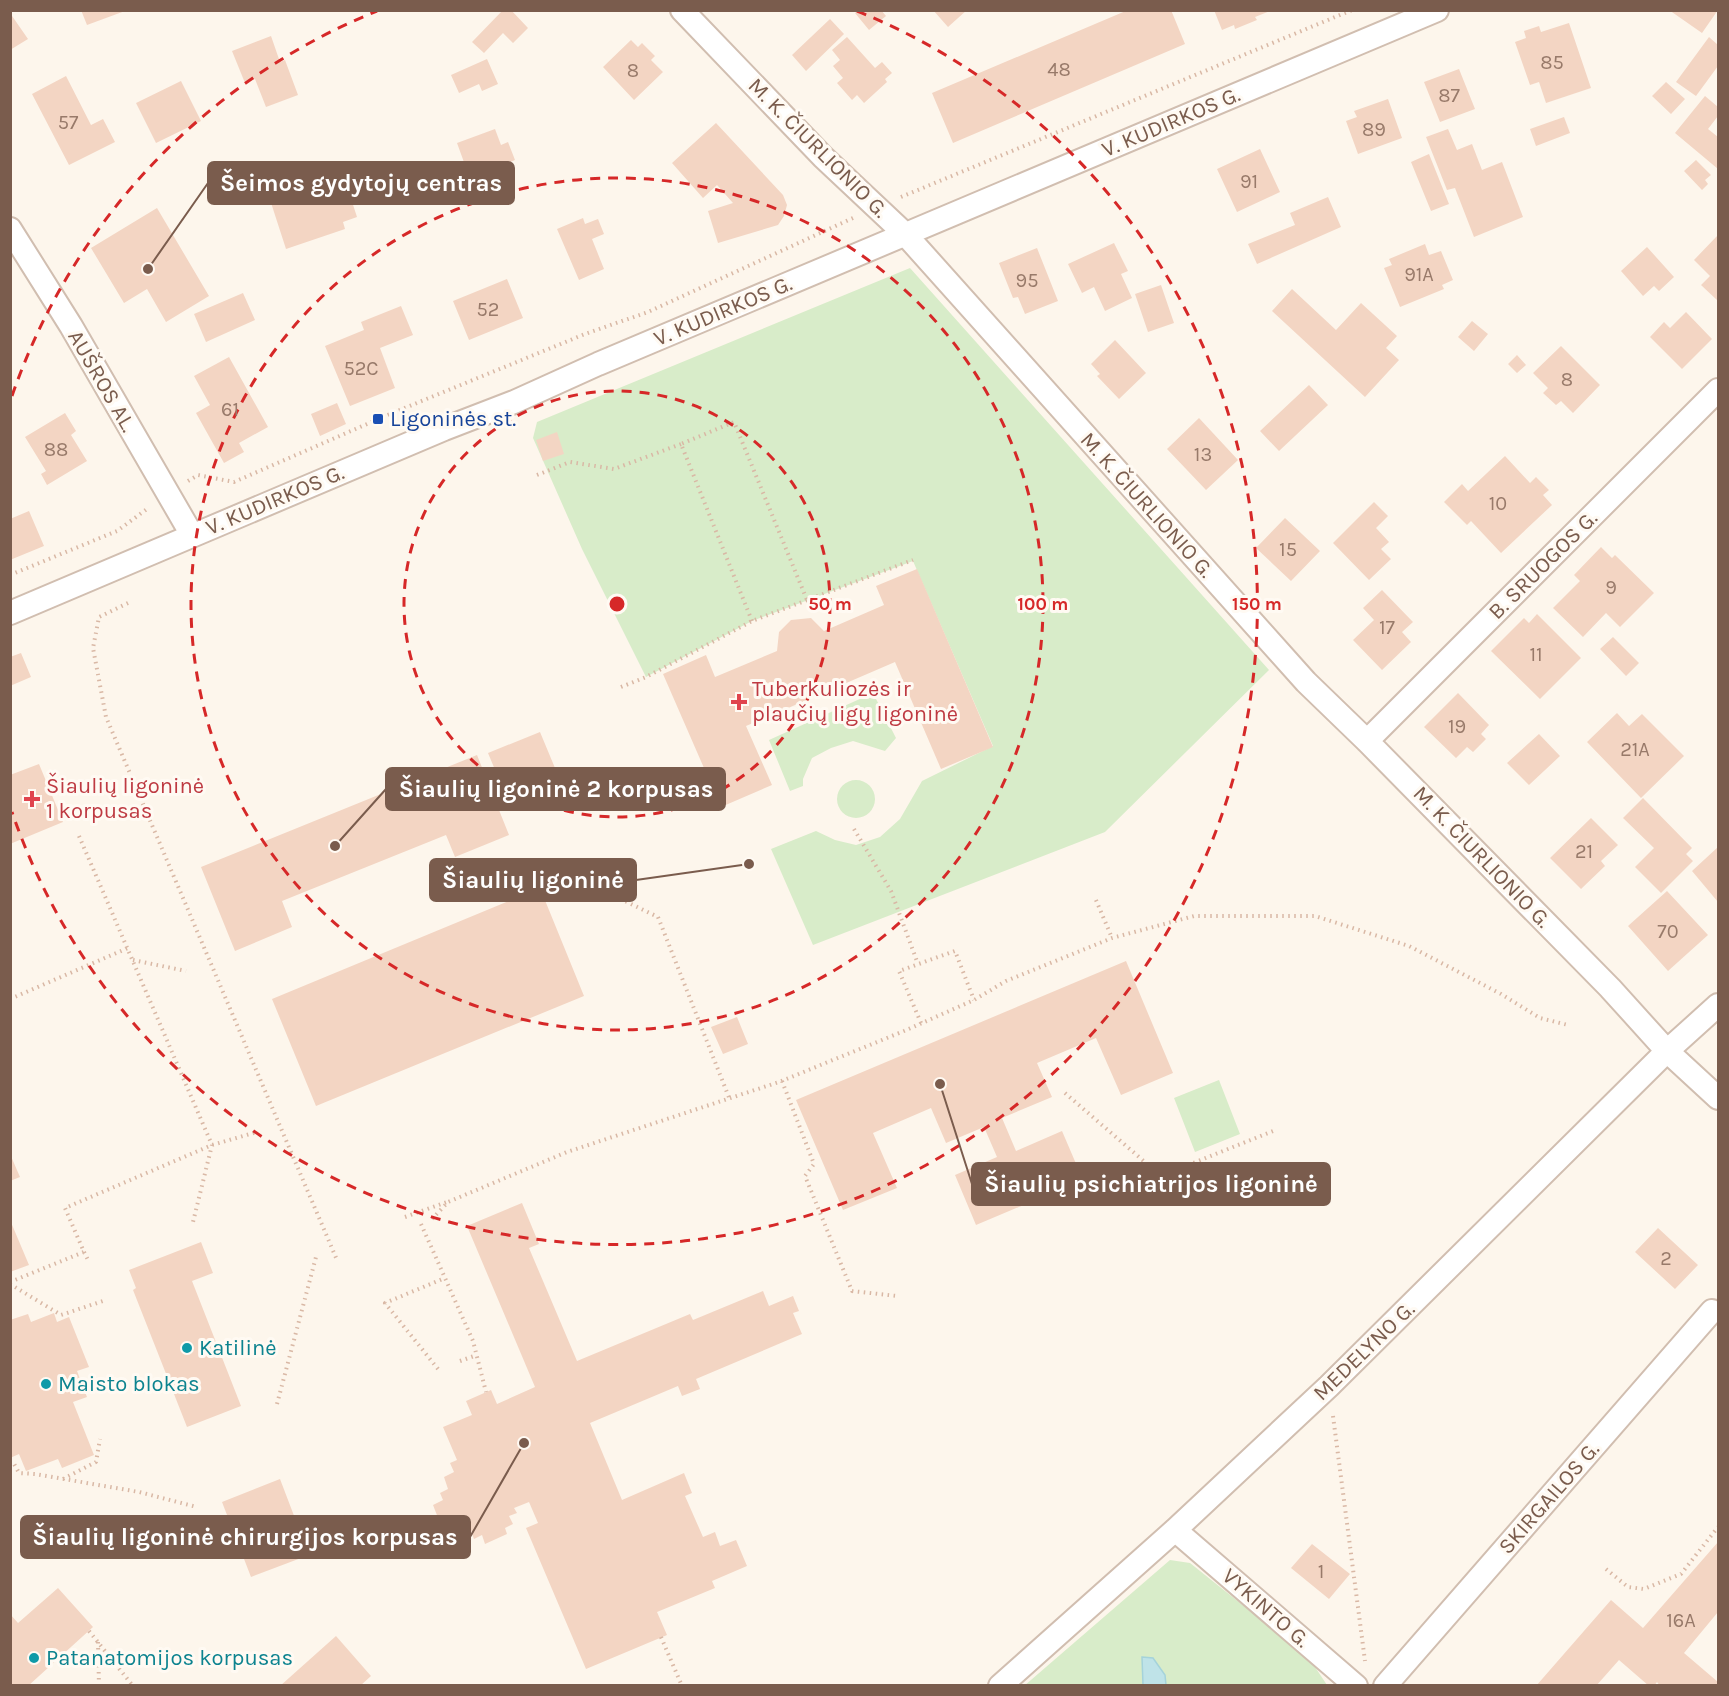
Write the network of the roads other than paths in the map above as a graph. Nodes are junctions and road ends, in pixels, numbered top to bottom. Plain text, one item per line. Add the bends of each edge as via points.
1 (682, 10) edge
2 (1437, 10) edge
3 (10, 229) edge
4 (905, 234) junction
5 (1719, 390) edge
6 (192, 535) junction
7 (10, 613) edge
8 (1367, 741) junction
9 (1719, 1005) edge
10 (1667, 1051) junction
11 (1719, 1098) edge
12 (1712, 1311) dead end
13 (1175, 1530) junction
14 (1000, 1686) edge
15 (1356, 1686) edge
16 (1385, 1686) edge

1 - 4 street, M. K. ČIURLIONIO G. via 823,157
2 - 4 street, V. KUDIRKOS G.
3 - 6 street, AUŠROS AL.
4 - 6 street, V. KUDIRKOS G.
4 - 8 street, M. K. ČIURLIONIO G. via 1306,682
5 - 8 street, B. SRUOGOS G.
6 - 7 street, V. KUDIRKOS G.
8 - 10 street, M. K. ČIURLIONIO G.
9 - 10 street, MEDELYNO G.
10 - 11 street, M. K. ČIURLIONIO G.
10 - 13 street, MEDELYNO G. via 1329,1386
12 - 16 street, SKIRGAILOS G.
13 - 14 street, MEDELYNO G.
13 - 15 street, VYKINTO G.

